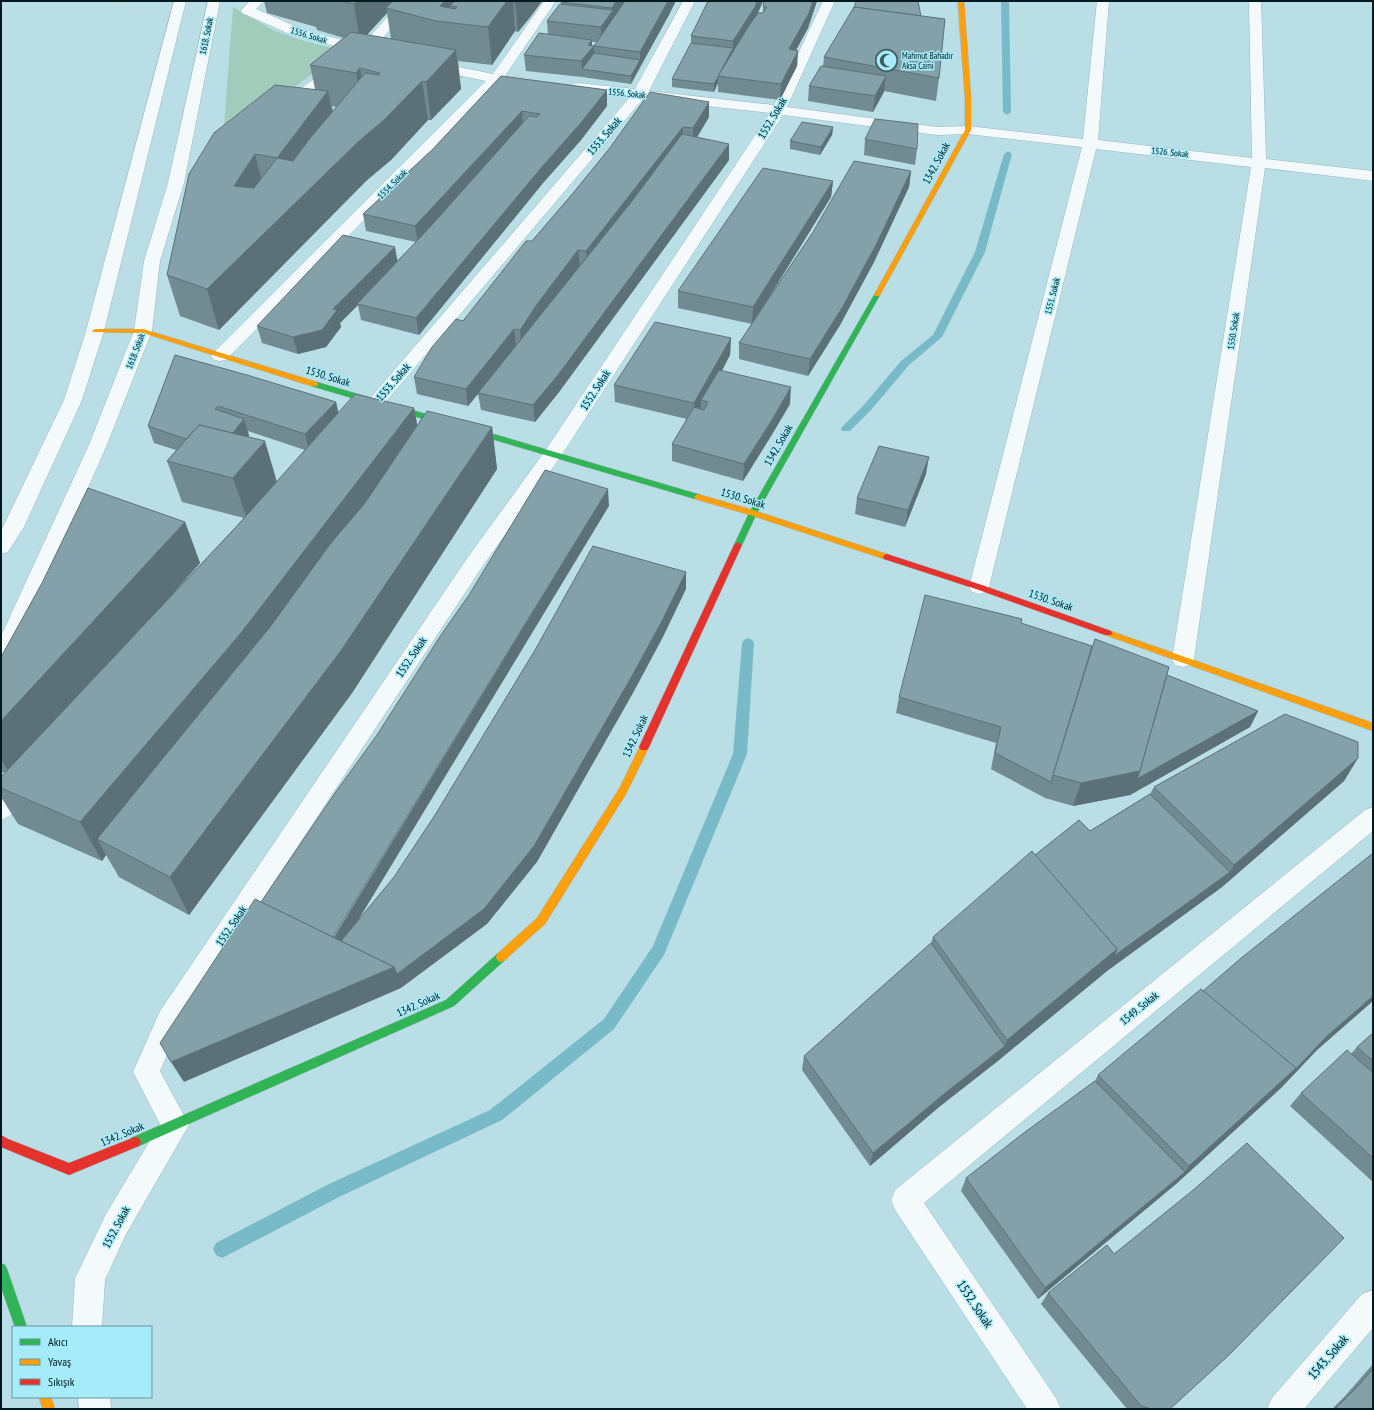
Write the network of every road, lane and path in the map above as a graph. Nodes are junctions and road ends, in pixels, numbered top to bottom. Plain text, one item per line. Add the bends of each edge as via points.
1 (108, 1) edge
2 (214, 1) edge
3 (409, 1) edge
4 (550, 1) edge
5 (689, 1) edge
6 (829, 1) edge
7 (961, 1) edge
8 (1103, 1) edge
9 (1255, 1) edge
10 (252, 6) edge
11 (178, 7) edge
12 (372, 51) junction
13 (413, 61) edge
14 (496, 79) junction
15 (542, 84) edge
16 (564, 86) edge
17 (640, 94) junction
18 (779, 110) junction
19 (274, 114) edge
20 (968, 130) junction
21 (1090, 144) junction
22 (1258, 162) junction
23 (1373, 176) edge
24 (95, 331) junction
25 (143, 331) junction
26 (220, 356) junction
27 (374, 403) junction
28 (350, 433) edge
29 (552, 455) junction
30 (753, 513) junction
31 (1, 547) edge
32 (979, 587) junction
33 (1, 659) edge
34 (1184, 659) junction
35 (1373, 726) edge
36 (36, 775) edge
37 (1, 810) edge
38 (1373, 817) edge
39 (175, 1125) junction
40 (1, 1140) edge
41 (905, 1200) joint
42 (1, 1269) edge
43 (1373, 1305) edge
44 (21, 1326) edge
45 (86, 1326) edge
46 (45, 1398) edge
47 (94, 1398) edge
48 (49, 1409) edge
49 (95, 1409) edge
50 (1045, 1409) edge
51 (1283, 1409) edge

1 - 11 path via 146,10
2 - 25 street, 1618. Sokak via 183,178 152,261
3 - 12 street
4 - 14 street, 1554. Sokak
5 - 17 street, 1553. Sokak
6 - 18 street, 1552. Sokak
7 - 20 street, 1342. Sokak
8 - 21 street, 1551. Sokak
9 - 22 street, 1550. Sokak
10 - 12 street, 1556. Sokak via 299,33
11 - 24 street
12 - 19 street
13 - 14 street
14 - 15 street
14 - 26 street, 1554. Sokak
16 - 17 street, 1556. Sokak
17 - 18 street, 1556. Sokak
17 - 27 street, 1553. Sokak
18 - 20 street, 1556. Sokak via 937,131
18 - 29 street, 1552. Sokak
20 - 21 street, 1526. Sokak
20 - 30 street, 1342. Sokak
21 - 22 street, 1526. Sokak
21 - 32 street, 1551. Sokak
22 - 23 street, 1526. Sokak
22 - 34 street, 1550. Sokak
24 - 25 street, 1530. Sokak
24 - 31 street via 73,400 14,528
25 - 26 street, 1530. Sokak
25 - 33 street, 1618. Sokak via 97,446
26 - 27 street, 1530. Sokak
27 - 28 street, 1553. Sokak
27 - 29 street, 1530. Sokak
29 - 30 street, 1530. Sokak
29 - 39 street, 1552. Sokak via 475,562 169,1019 146,1072
30 - 32 street, 1530. Sokak
30 - 39 street, 1342. Sokak via 622,791 541,921 450,1003
32 - 34 street, 1530. Sokak
34 - 35 street, 1530. Sokak
36 - 37 street
38 - 41 street, 1549. Sokak
39 - 40 street, 1342. Sokak via 70,1169
39 - 45 street, 1552. Sokak via 116,1224 90,1278
41 - 50 street, 1532. Sokak
42 - 44 street
43 - 51 street, 1543. Sokak
46 - 48 street
47 - 49 street

